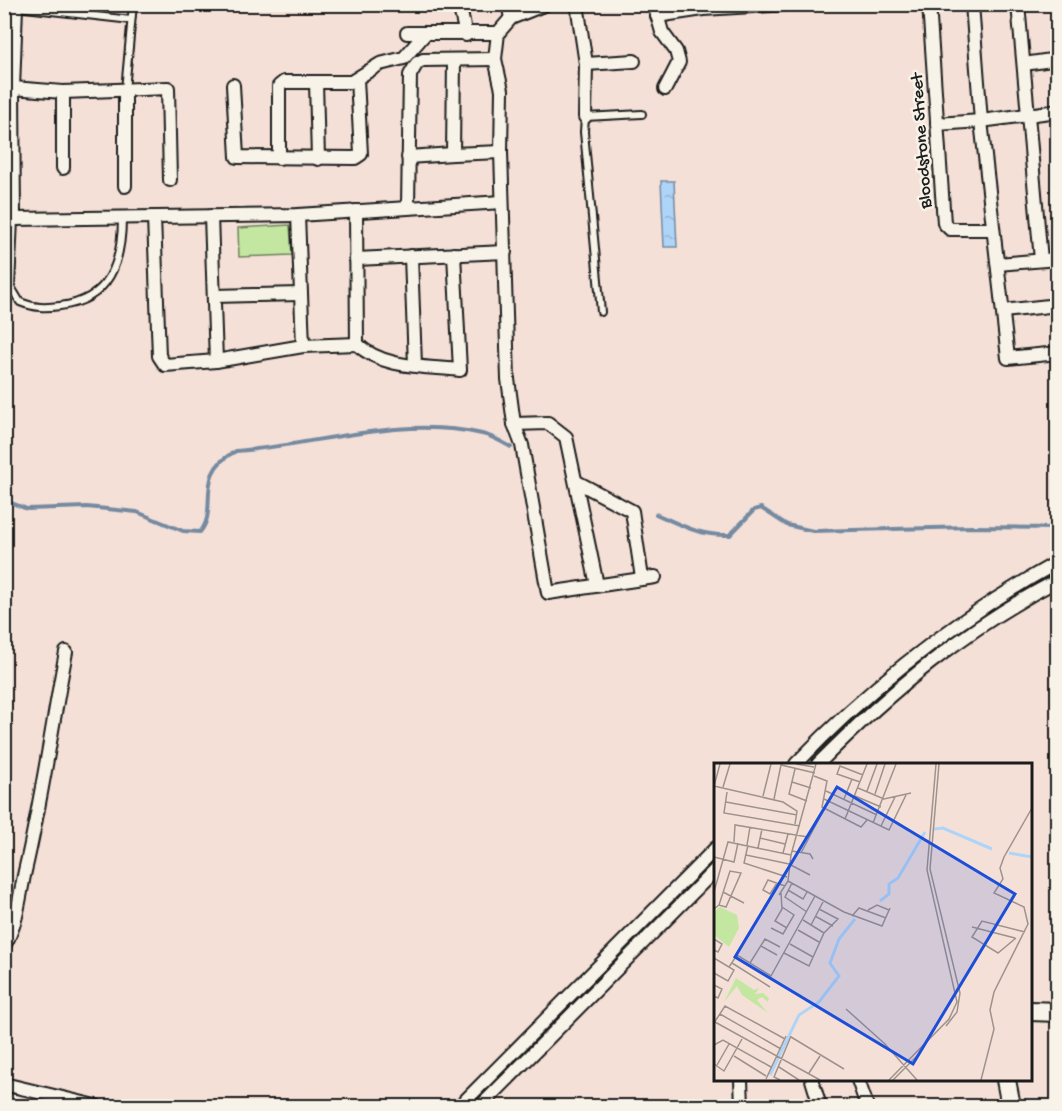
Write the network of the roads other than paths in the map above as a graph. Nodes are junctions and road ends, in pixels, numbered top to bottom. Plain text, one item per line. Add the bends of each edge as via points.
1 (133, 4) edge
2 (459, 4) edge
3 (508, 4) edge
4 (546, 4) edge
5 (577, 4) edge
6 (788, 4) edge
7 (929, 4) edge
8 (972, 4) edge
9 (1018, 4) edge
10 (754, 5) edge
11 (10, 7) edge
12 (702, 7) edge
13 (656, 10) edge
14 (511, 18) junction
15 (131, 20) junction
16 (407, 33) dead end
17 (498, 33) junction
18 (424, 35) junction
19 (466, 35) junction
20 (495, 59) junction
21 (1058, 59) edge
22 (454, 60) junction
23 (634, 61) dead end
24 (586, 64) junction
25 (1024, 64) junction
26 (357, 79) junction
27 (316, 82) junction
28 (233, 85) dead end
29 (13, 88) junction
30 (665, 89) dead end
31 (125, 91) junction
32 (63, 92) junction
33 (1058, 111) edge
34 (642, 114) dead end
35 (1027, 116) junction
36 (585, 117) junction
37 (981, 122) junction
38 (937, 124) junction
39 (501, 152) junction
40 (453, 154) junction
41 (408, 157) junction
42 (279, 158) junction
43 (318, 159) junction
44 (63, 168) dead end
45 (171, 180) dead end
46 (125, 186) dead end
47 (502, 202) junction
48 (408, 206) junction
49 (356, 211) junction
50 (298, 215) junction
51 (211, 216) junction
52 (153, 217) junction
53 (122, 218) junction
54 (14, 219) junction
55 (993, 229) junction
56 (505, 252) junction
57 (454, 254) junction
58 (411, 256) junction
59 (356, 259) junction
60 (1058, 259) edge
61 (1041, 260) junction
62 (999, 264) junction
63 (300, 294) junction
64 (215, 296) junction
65 (1058, 306) edge
66 (1003, 311) junction
67 (601, 312) dead end
68 (357, 344) junction
69 (303, 346) junction
70 (1058, 353) edge
71 (216, 360) junction
72 (415, 365) junction
73 (514, 424) junction
74 (577, 482) junction
75 (1058, 562) edge
76 (655, 577) dead end
77 (642, 578) junction
78 (1058, 580) edge
79 (597, 585) junction
80 (66, 652) dead end
81 (798, 763) edge
82 (820, 763) edge
83 (714, 850) edge
84 (714, 871) edge
85 (4, 946) edge
86 (1032, 1011) edge
87 (1058, 1012) edge
88 (741, 1081) edge
89 (812, 1081) edge
90 (858, 1081) edge
91 (1006, 1081) edge
92 (4, 1084) edge
93 (4, 1099) edge
94 (38, 1107) edge
95 (96, 1107) edge
96 (460, 1107) edge
97 (482, 1107) edge
98 (742, 1107) edge
99 (820, 1107) edge
100 (867, 1107) edge
101 (1011, 1107) edge

1 - 15 lane
2 - 19 street
3 - 14 street
4 - 14 street
5 - 24 street
6 - 10 street
7 - 38 street, Bloodstone Street
8 - 37 street
9 - 25 street
10 - 12 street
11 - 15 lane
11 - 29 street
12 - 13 street
13 - 30 street via 662,32 679,62
14 - 17 street
15 - 31 lane
16 - 18 street
17 - 19 street
17 - 20 street
18 - 19 street
18 - 26 street via 405,58 380,64
20 - 22 street
20 - 39 street via 502,90
21 - 25 street
22 - 40 street
22 - 41 street via 423,60 410,75
23 - 24 street
24 - 36 street
25 - 35 street
26 - 27 street
26 - 43 street via 361,154 354,158
27 - 42 street via 284,82 277,89
27 - 43 street
28 - 42 street via 237,157
29 - 32 street
29 - 54 street
31 - 32 street
31 - 45 street via 168,88
31 - 46 street
32 - 44 street
33 - 35 street
34 - 36 lane
35 - 37 street
35 - 61 street
36 - 67 lane
37 - 38 street
37 - 55 street
38 - 55 street, Bloodstone Street via 944,223 950,229
39 - 40 street
39 - 47 street
40 - 41 street
41 - 48 street
42 - 43 street
47 - 48 street
47 - 56 street
48 - 49 street
49 - 50 street
49 - 59 street
50 - 51 street
50 - 63 street
51 - 52 street
51 - 64 street
52 - 53 street
52 - 71 street via 159,356 165,365
53 - 54 street
53 - 54 lane via 118,261 105,284 75,304 40,309 20,302 11,287
55 - 62 street
56 - 57 street
56 - 73 street via 508,379
57 - 58 street
57 - 72 street via 460,370
58 - 59 street
58 - 72 street
59 - 68 street
60 - 61 street
61 - 62 street
62 - 66 street
63 - 64 street
63 - 69 street
64 - 71 street
65 - 66 street
66 - 70 street via 1008,358
68 - 69 street
68 - 72 street via 382,361
69 - 71 street
73 - 74 street via 548,423 566,437
73 - 79 street via 522,445 548,593
74 - 77 street via 632,511
74 - 79 street
75 - 81 street via 959,622 896,669
76 - 77 street
77 - 79 street
78 - 82 street via 996,613 940,653 877,706
80 - 85 street via 37,826 15,929
83 - 96 street
84 - 97 street
86 - 87 street
88 - 98 street
89 - 99 street
90 - 100 street
91 - 101 street
92 - 95 street
93 - 94 street

